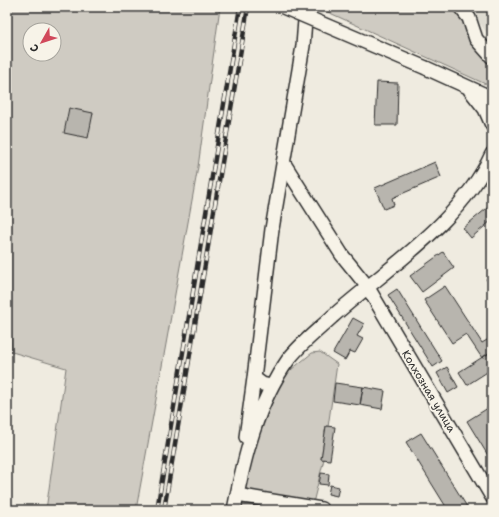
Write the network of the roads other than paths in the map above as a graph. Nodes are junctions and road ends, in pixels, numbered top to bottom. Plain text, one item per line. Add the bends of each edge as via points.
1 (283, 7) edge
2 (306, 7) edge
3 (460, 7) edge
4 (492, 57) edge
5 (466, 86) junction
6 (492, 98) edge
7 (492, 125) edge
8 (492, 154) edge
9 (282, 162) junction
10 (367, 286) junction
11 (254, 378) junction
12 (271, 386) junction
13 (244, 460) junction
14 (237, 495) junction
15 (492, 497) edge
16 (234, 510) edge
17 (321, 510) edge

1 - 5 street, bridge
2 - 9 street via 303,46
3 - 4 street via 469,18 476,39
5 - 6 street
5 - 7 street via 485,108
8 - 10 street via 480,179 458,205 414,248
9 - 10 street, Колхозная улица via 342,255
9 - 11 street
10 - 12 street via 299,348
10 - 15 street, Колхозная улица
11 - 12 street via 262,384
11 - 13 street
12 - 13 street
13 - 14 street
14 - 16 street
14 - 17 street

